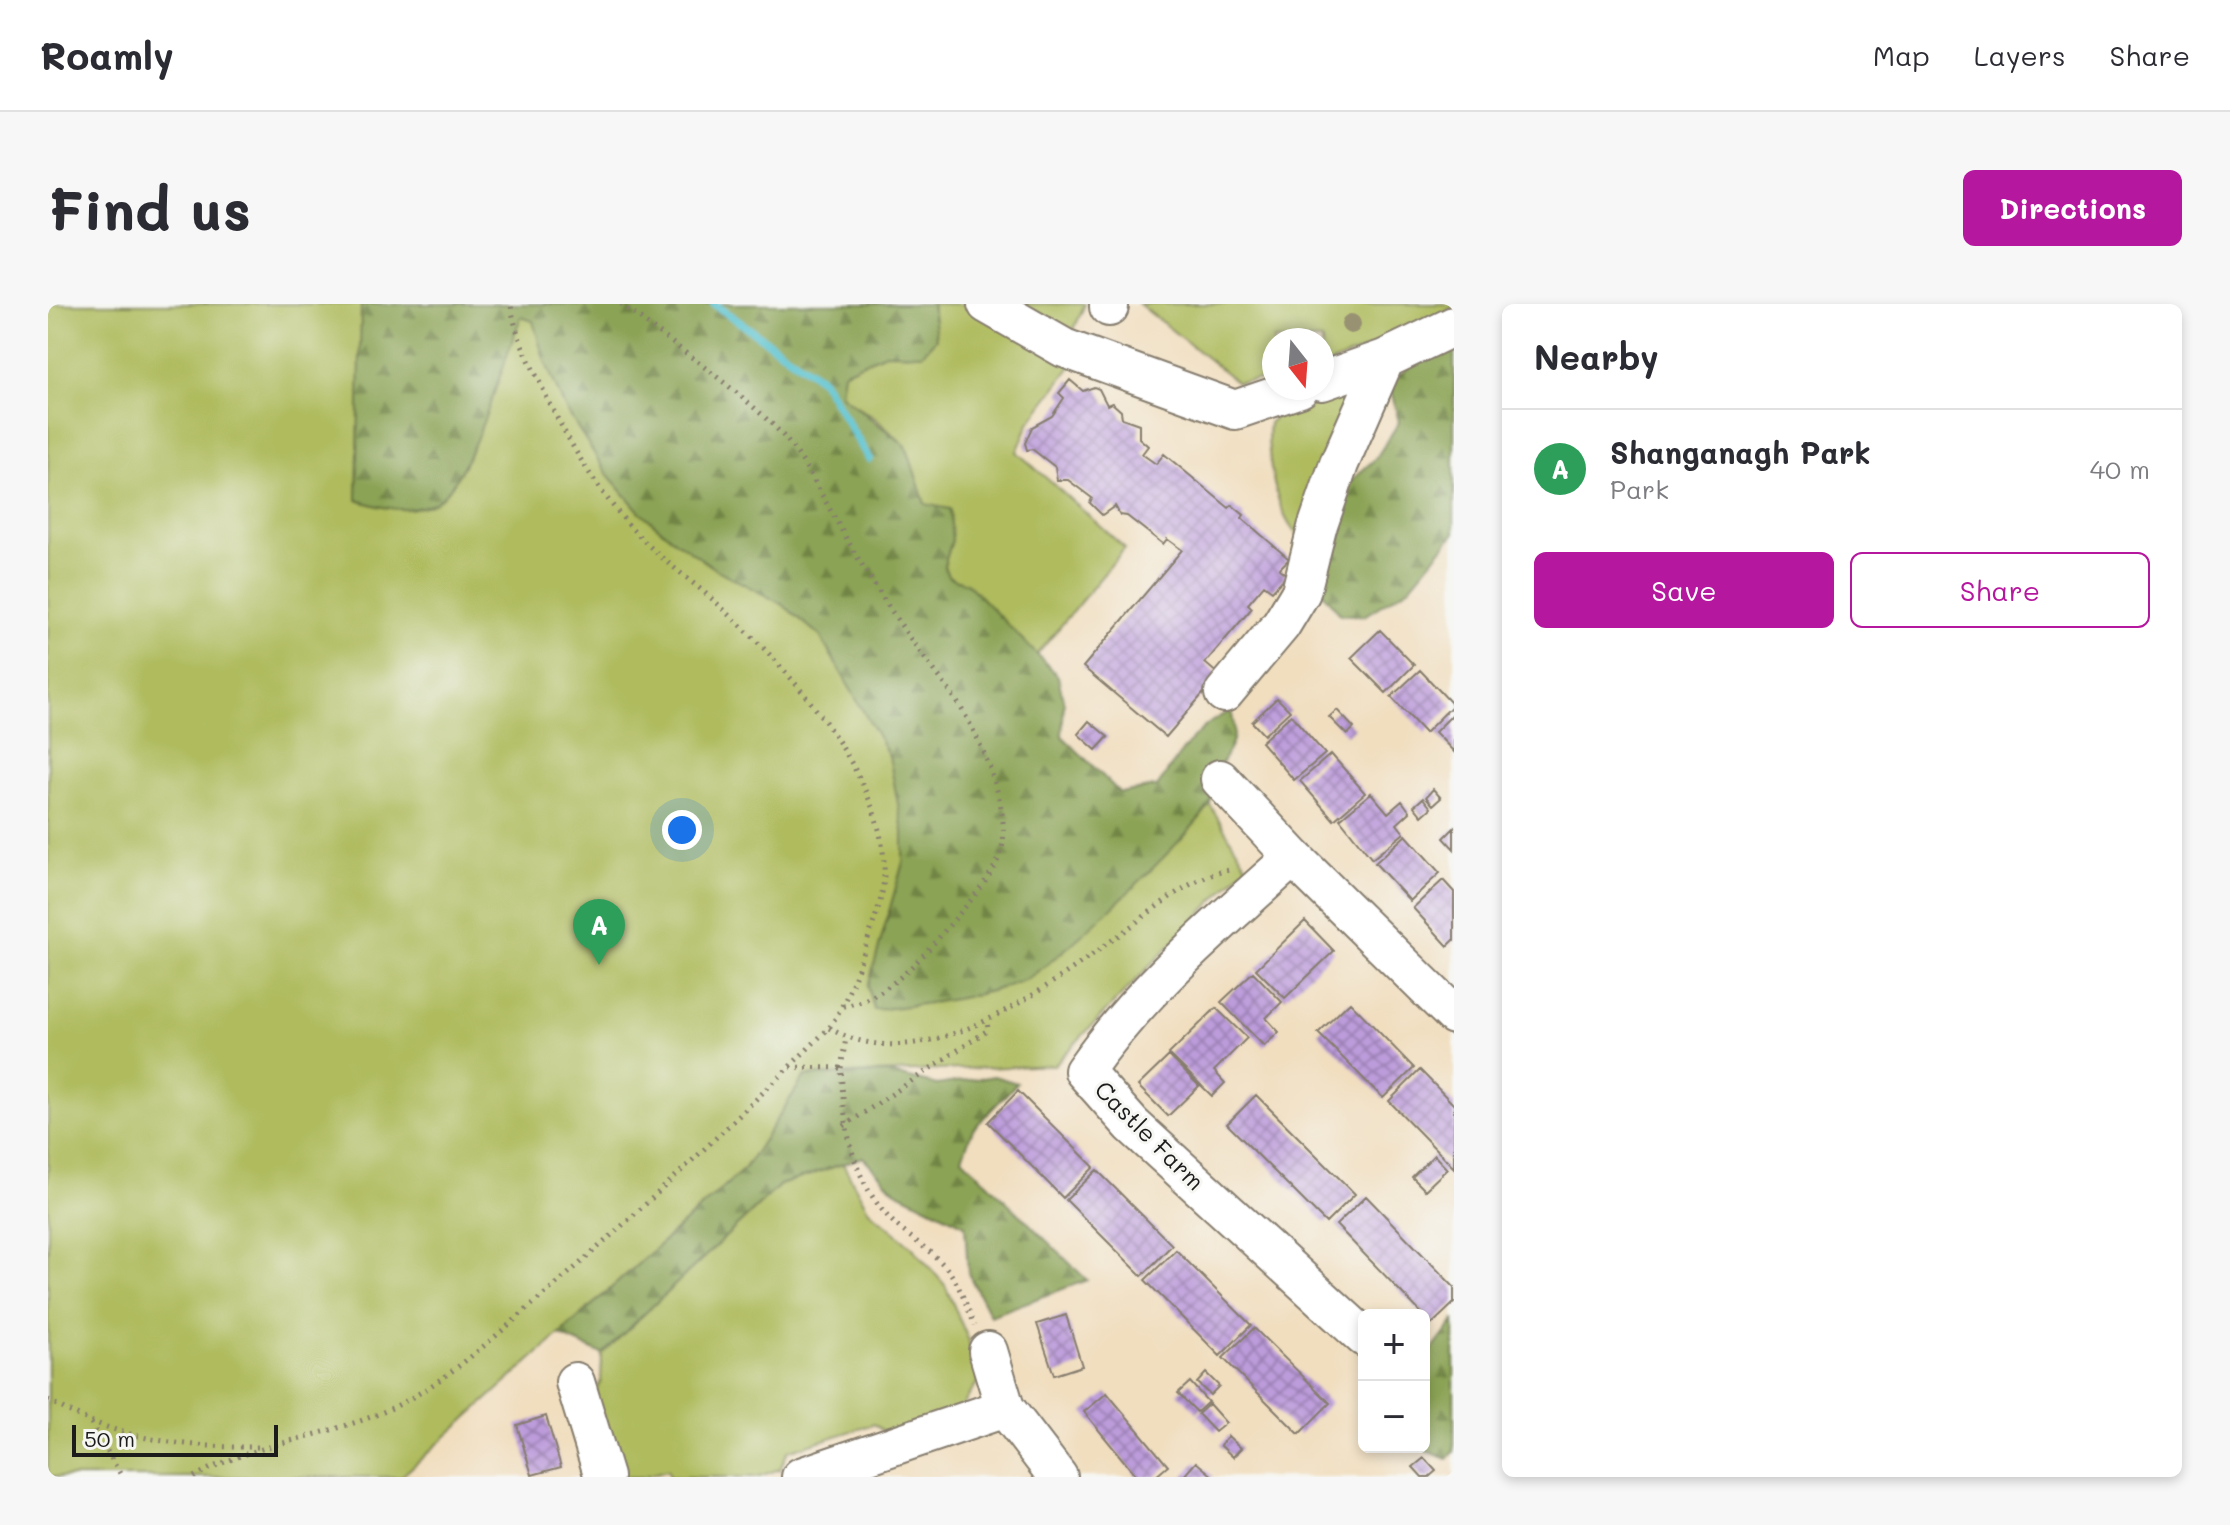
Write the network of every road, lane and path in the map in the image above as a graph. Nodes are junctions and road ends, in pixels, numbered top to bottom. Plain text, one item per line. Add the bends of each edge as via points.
1 (511, 304) edge
2 (621, 304) edge
3 (987, 304) edge
4 (1453, 326) edge
5 (1385, 359) junction
6 (1334, 377) edge
7 (1265, 400) edge
8 (1224, 693) dead end
9 (1220, 779) dead end
10 (1293, 857) junction
11 (1237, 868) dead end
12 (842, 1007) junction
13 (1454, 1015) edge
14 (987, 1020) junction
15 (829, 1028) junction
16 (846, 1038) junction
17 (790, 1067) junction
18 (841, 1068) junction
19 (844, 1127) junction
20 (1358, 1332) edge
21 (988, 1351) joint
22 (575, 1382) dead end
23 (48, 1400) edge
24 (1005, 1408) junction
25 (91, 1423) junction
26 (263, 1447) junction
27 (122, 1477) edge
28 (194, 1477) edge
29 (604, 1477) edge
30 (801, 1477) edge
31 (1058, 1477) edge

1 - 12 path via 545,393 582,464 655,552 721,606 807,695 857,774 878,835 882,892
2 - 12 path via 775,426 809,471 910,638 948,686 988,767 1003,816 1003,847 979,890 896,981 865,1002
3 - 7 street via 1064,348 1235,410
4 - 5 street
5 - 6 street
5 - 8 street via 1339,464 1301,592 1281,625
9 - 10 street
10 - 13 street
10 - 20 street, Castle Farm via 1167,970 1084,1071 1132,1125
11 - 14 path via 1210,874 1179,891 1072,969
12 - 15 path
14 - 16 path via 909,1044
14 - 19 path via 988,1030
15 - 16 path
15 - 17 path
16 - 18 path
17 - 18 path
17 - 26 path via 604,1243 449,1375 359,1424
18 - 19 path
19 - 21 path via 870,1194 892,1221 949,1270
21 - 24 street
22 - 29 street
23 - 25 path
24 - 30 street
24 - 31 street
25 - 26 path via 150,1441 198,1448
25 - 27 path
26 - 28 path

